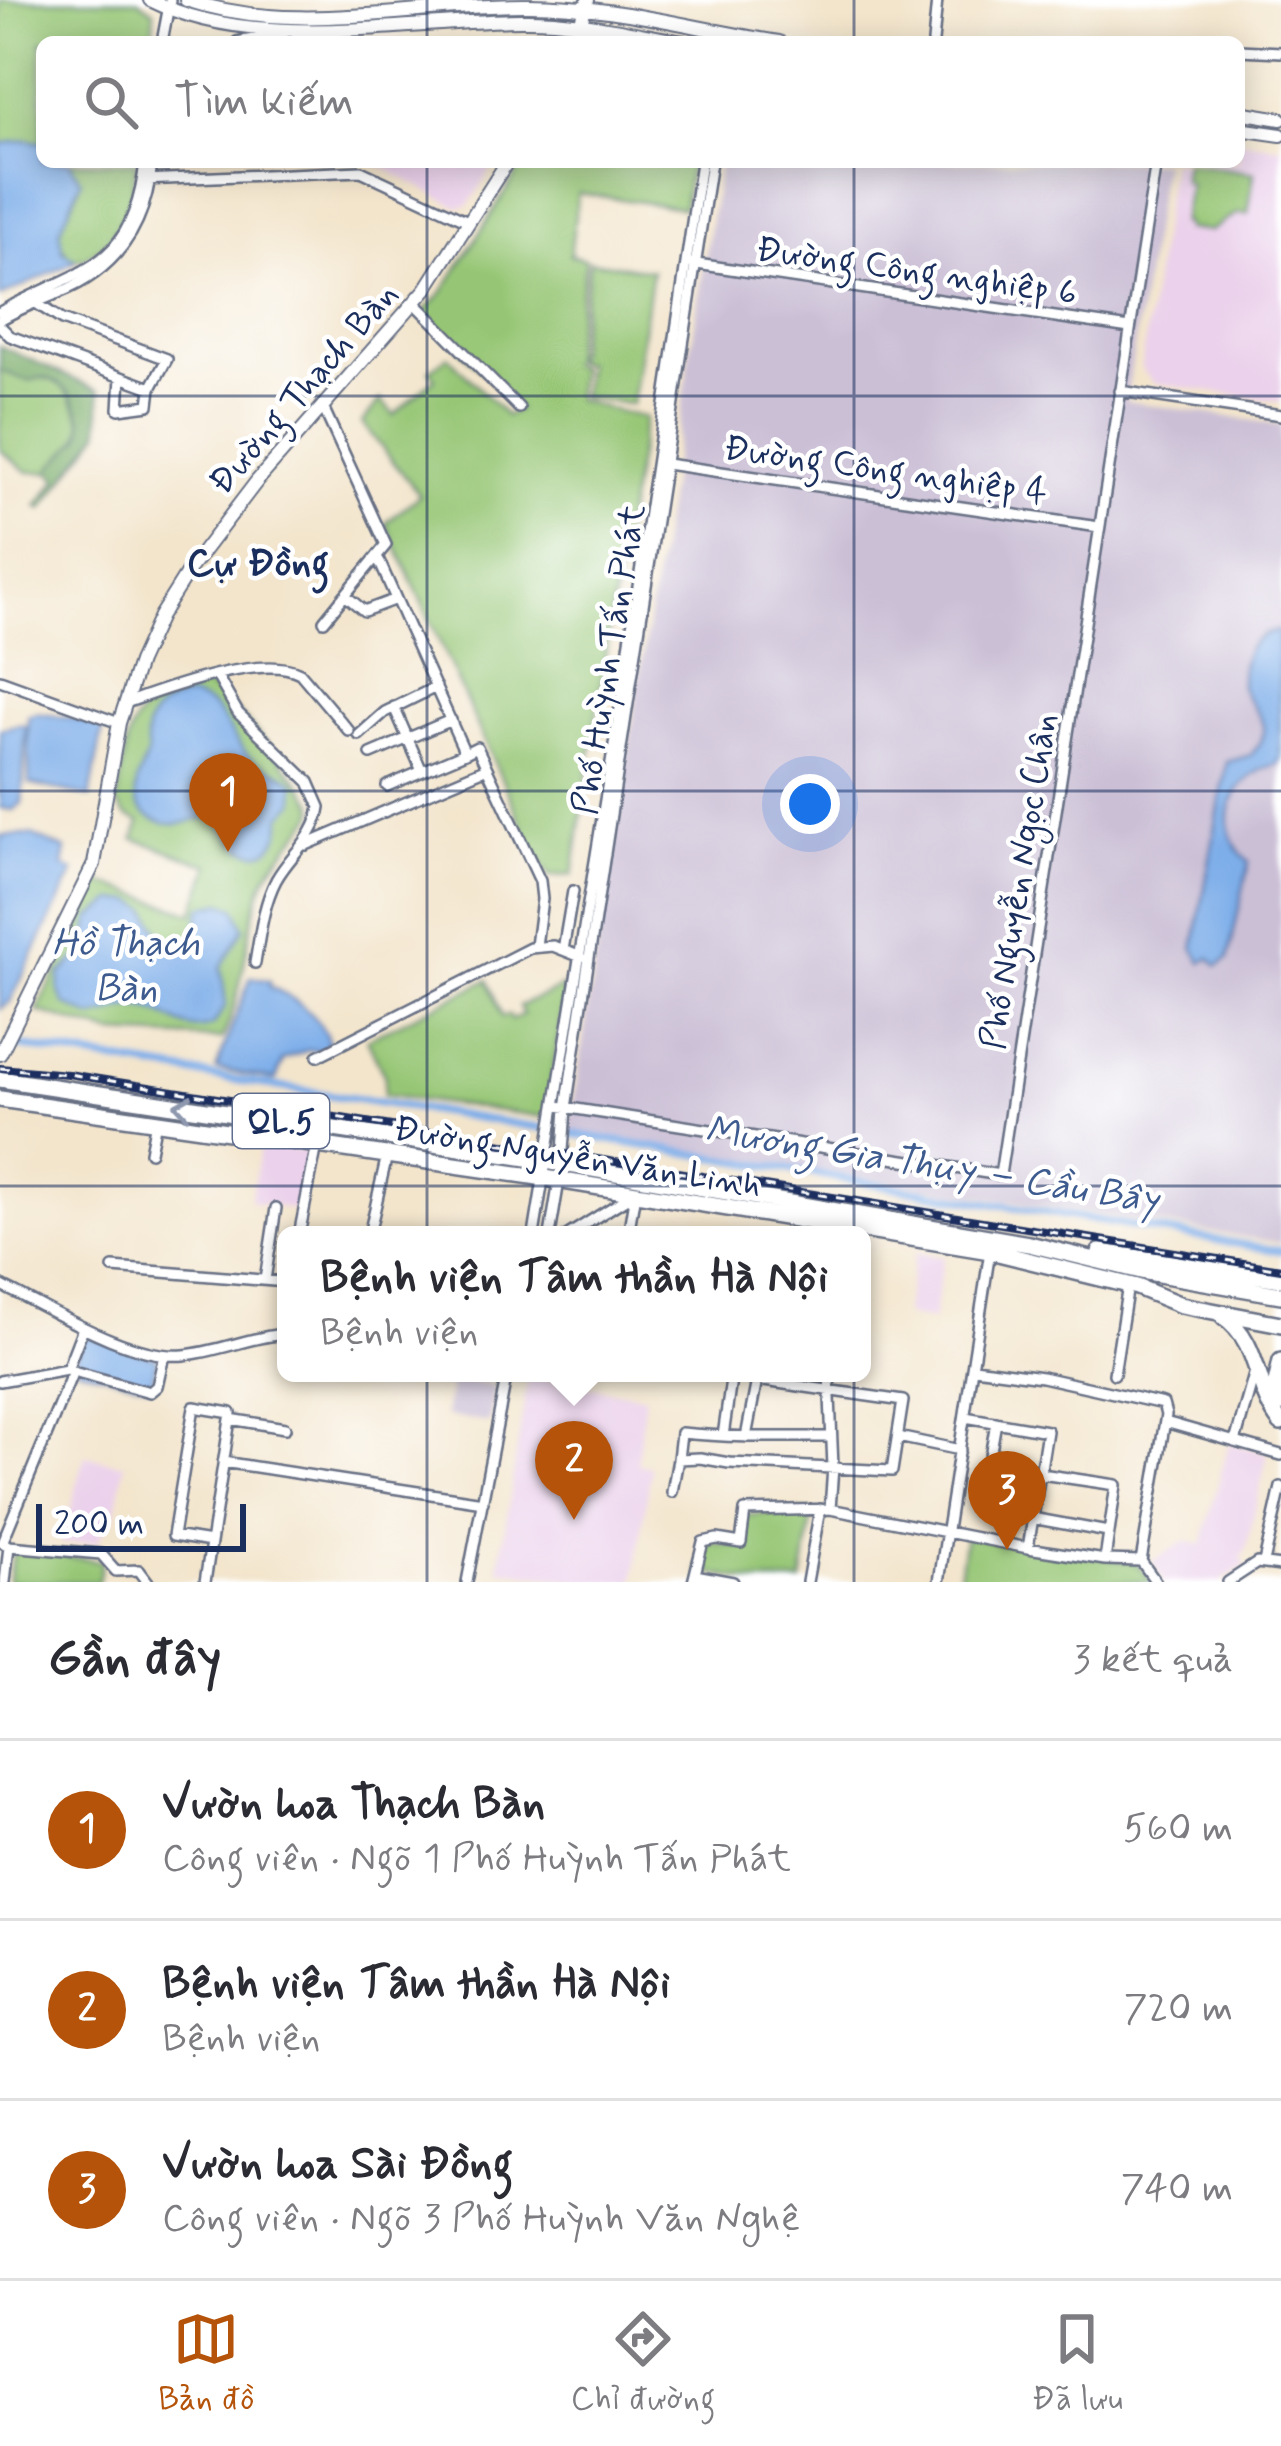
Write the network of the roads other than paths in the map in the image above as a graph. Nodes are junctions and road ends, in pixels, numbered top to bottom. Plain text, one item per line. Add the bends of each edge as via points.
1 (150, 0) edge
2 (186, 0) edge
3 (937, 0) edge
4 (168, 4) edge
5 (578, 4) edge
6 (357, 14) edge
7 (579, 24) junction
8 (295, 30) junction
9 (163, 36) edge
10 (276, 36) edge
11 (576, 36) edge
12 (649, 36) edge
13 (747, 36) edge
14 (934, 36) edge
15 (1245, 50) edge
16 (1281, 52) edge
17 (1245, 113) edge
18 (1281, 118) edge
19 (1245, 129) edge
20 (1281, 135) edge
21 (147, 168) edge
22 (204, 168) edge
23 (246, 168) edge
24 (364, 168) edge
25 (503, 168) edge
26 (700, 168) edge
27 (710, 168) edge
28 (1155, 168) edge
29 (203, 178) junction
30 (146, 180) junction
31 (470, 222) junction
32 (691, 263) junction
33 (30, 301) junction
34 (414, 302) junction
35 (0, 319) edge
36 (1130, 328) junction
37 (122, 377) junction
38 (151, 388) junction
39 (1120, 391) junction
40 (322, 405) junction
41 (519, 408) dead end
42 (1281, 415) edge
43 (661, 463) junction
44 (1099, 527) junction
45 (377, 556) junction
46 (345, 595) junction
47 (396, 599) junction
48 (323, 621) dead end
49 (217, 676) junction
50 (0, 680) edge
51 (436, 686) junction
52 (126, 704) junction
53 (394, 707) junction
54 (451, 720) junction
55 (119, 723) junction
56 (407, 738) junction
57 (465, 752) junction
58 (371, 754) dead end
59 (487, 767) junction
60 (422, 771) junction
61 (387, 786) dead end
62 (603, 838) junction
63 (301, 847) junction
64 (573, 891) dead end
65 (536, 946) junction
66 (563, 950) junction
67 (580, 957) junction
68 (255, 963) dead end
69 (6, 1028) edge
70 (0, 1054) edge
71 (318, 1056) dead end
72 (0, 1079) edge
73 (0, 1099) edge
74 (562, 1107) junction
75 (156, 1120) junction
76 (316, 1144) junction
77 (150, 1152) dead end
78 (387, 1155) junction
79 (554, 1171) junction
80 (635, 1193) junction
81 (686, 1193) junction
82 (276, 1208) dead end
83 (301, 1226) edge
84 (371, 1226) edge
85 (537, 1226) edge
86 (551, 1226) edge
87 (582, 1226) edge
88 (630, 1226) edge
89 (814, 1226) edge
90 (871, 1235) edge
91 (271, 1242) junction
92 (277, 1243) edge
93 (1029, 1244) junction
94 (990, 1250) junction
95 (113, 1268) dead end
96 (265, 1280) junction
97 (1281, 1280) edge
98 (277, 1281) edge
99 (0, 1285) edge
100 (1128, 1285) junction
101 (1281, 1295) edge
102 (1197, 1309) junction
103 (1281, 1324) edge
104 (83, 1328) junction
105 (277, 1334) edge
106 (164, 1355) junction
107 (1281, 1360) edge
108 (1256, 1366) junction
109 (974, 1368) junction
110 (70, 1370) junction
111 (1114, 1374) dead end
112 (0, 1381) edge
113 (503, 1382) edge
114 (731, 1382) edge
115 (757, 1382) edge
116 (766, 1382) edge
117 (830, 1382) edge
118 (830, 1389) junction
119 (1281, 1404) edge
120 (965, 1417) junction
121 (230, 1419) junction
122 (996, 1422) junction
123 (1165, 1422) junction
124 (1281, 1423) edge
125 (284, 1428) dead end
126 (708, 1436) junction
127 (723, 1436) junction
128 (746, 1436) junction
129 (831, 1437) junction
130 (898, 1437) junction
131 (1235, 1442) junction
132 (960, 1450) junction
133 (1281, 1455) edge
134 (700, 1458) junction
135 (678, 1460) junction
136 (224, 1462) junction
137 (832, 1466) junction
138 (1041, 1474) junction
139 (1281, 1487) edge
140 (672, 1492) dead end
141 (483, 1502) junction
142 (982, 1502) dead end
143 (825, 1509) junction
144 (1032, 1517) junction
145 (1277, 1522) edge
146 (947, 1532) junction
147 (1108, 1532) junction
148 (211, 1542) junction
149 (3, 1544) edge
150 (1028, 1548) junction
151 (1105, 1560) junction
152 (1141, 1561) junction
153 (1264, 1562) junction
154 (1281, 1565) edge
155 (470, 1566) junction
156 (694, 1579) edge
157 (5, 1582) edge
158 (148, 1582) edge
159 (205, 1582) edge
160 (467, 1582) edge
161 (483, 1582) edge
162 (733, 1582) edge
163 (807, 1582) edge
164 (939, 1582) edge
165 (1156, 1582) edge
166 (1228, 1582) edge

1 - 4 main road
2 - 6 main road via 270,19
3 - 14 street
4 - 8 main road via 228,26
4 - 9 street
5 - 6 main road
5 - 7 main road
5 - 13 main road
6 - 7 main road
6 - 8 main road
7 - 11 main road
7 - 12 main road
8 - 10 street
15 - 16 street
17 - 18 main road
19 - 20 main road
21 - 30 street
22 - 29 street
23 - 29 street
24 - 31 street
25 - 31 main road, Đường Thạch Bàn
26 - 32 street, Phố Huỳnh Tấn Phát
27 - 32 street, Phố Huỳnh Tấn Phát
28 - 36 street, Phố Nguyễn Ngọc Chân
29 - 30 street
30 - 33 street via 146,204 124,241 85,276
31 - 34 main road, Đường Thạch Bàn
32 - 36 street, Đường Công nghiệp 6
32 - 43 street, Phố Huỳnh Tấn Phát
33 - 35 street
33 - 38 street via 166,359
34 - 40 main road, Đường Thạch Bàn
34 - 41 street
35 - 37 street via 10,336
36 - 39 street, Phố Nguyễn Ngọc Chân
37 - 38 street
37 - 38 street via 119,409 149,405
39 - 42 street
39 - 44 street, Phố Nguyễn Ngọc Chân
40 - 45 street via 386,545
40 - 52 main road, Đường Thạch Bàn via 189,570 160,616
43 - 44 street, Đường Công nghiệp 4
43 - 62 street, Phố Huỳnh Tấn Phát
44 - 74 street, Phố Nguyễn Ngọc Chân via 1000,1175
45 - 46 street
45 - 47 street
46 - 47 street via 364,611
46 - 48 street
47 - 51 street
49 - 52 street
49 - 53 street via 295,670 354,733
49 - 63 street via 238,712 319,799 317,822
50 - 55 street
51 - 53 street
51 - 54 street
52 - 55 main road, Đường Thạch Bàn
53 - 56 street
54 - 56 street
54 - 57 street
55 - 69 main road, Đường Thạch Bàn via 94,864
56 - 58 street
56 - 60 street
57 - 59 street via 477,747
57 - 60 street
59 - 63 street
59 - 65 street via 540,881
60 - 61 street
62 - 67 street, Phố Huỳnh Tấn Phát
62 - 74 street, Phố Huỳnh Tấn Phát
63 - 68 street via 270,894
64 - 66 street
65 - 66 street
65 - 71 street
66 - 67 street
67 - 74 street, Phố Huỳnh Tấn Phát
69 - 70 main road, Đường Thạch Bàn
79 -> 72 highway, Đường Nguyễn Văn Linh / QL.5
73 - 75 highway, Đường Nguyễn Văn Linh / QL.5
74 - 79 street, Phố Huỳnh Tấn Phát
75 - 76 highway, Đường Nguyễn Văn Linh / QL.5
75 - 77 street
76 - 78 highway, Đường Nguyễn Văn Linh / QL.5
76 - 83 street
78 - 79 highway, Đường Nguyễn Văn Linh / QL.5
78 - 84 street
79 - 80 highway, Đường Nguyễn Văn Linh / QL.5
79 - 81 highway, Đường Nguyễn Văn Linh / QL.5
79 - 85 street
79 - 86 street
80 - 81 highway, Đường Nguyễn Văn Linh / QL.5
80 - 87 street
80 - 88 street
81 - 89 highway, Đường Nguyễn Văn Linh / QL.5
81 - 93 highway, Đường Nguyễn Văn Linh / QL.5
82 - 91 street
90 - 94 highway, Đường Nguyễn Văn Linh / QL.5
91 - 92 street
91 - 96 street
93 - 97 highway
93 - 101 highway, Đường Nguyễn Văn Linh / QL.5
94 - 100 highway, Đường Nguyễn Văn Linh / QL.5
94 - 109 street
95 - 96 street
96 - 98 street
99 - 104 street
100 - 102 highway, Đường Nguyễn Văn Linh / QL.5
100 - 111 street
102 - 103 highway, Đường Nguyễn Văn Linh / QL.5
102 - 108 highway via 1235,1324
104 - 106 street
104 - 110 street
105 - 106 street
106 - 110 street via 150,1392
107 - 119 highway
108 - 124 highway
108 - 131 street
109 - 120 street
109 - 123 street via 1158,1401
110 - 112 street
110 - 149 street
113 - 141 street
114 - 127 street
115 - 128 street
116 - 118 street
117 - 118 street
118 - 129 street
118 - 130 street via 903,1401
120 - 122 street
120 - 132 street
121 - 125 street
121 - 136 street
121 - 148 street via 231,1413 194,1407 173,1536
122 - 138 street via 1047,1431
122 - 142 street
123 - 131 street
123 - 152 street
126 - 127 street
126 - 134 street
126 - 135 street via 681,1433
127 - 128 street
128 - 129 street
129 - 137 street
130 - 132 street
130 - 137 street via 892,1471
131 - 133 street
132 - 146 street
134 - 135 street
134 - 137 street
135 - 140 street
136 - 141 street
136 - 148 street
137 - 143 street
138 - 144 street
138 - 147 street via 1116,1485
139 - 145 street
141 - 155 street
143 - 146 street
143 - 156 street via 745,1510 741,1543 703,1542
143 - 163 street
144 - 147 street
144 - 150 street
145 - 153 street
146 - 150 street
146 - 164 street
147 - 151 street
148 - 159 street
149 - 157 street
149 - 158 street via 101,1555 116,1571 140,1570
150 - 151 street
151 - 152 street
152 - 165 street
153 - 154 street
153 - 166 street
155 - 160 street
155 - 161 street
156 - 162 street

